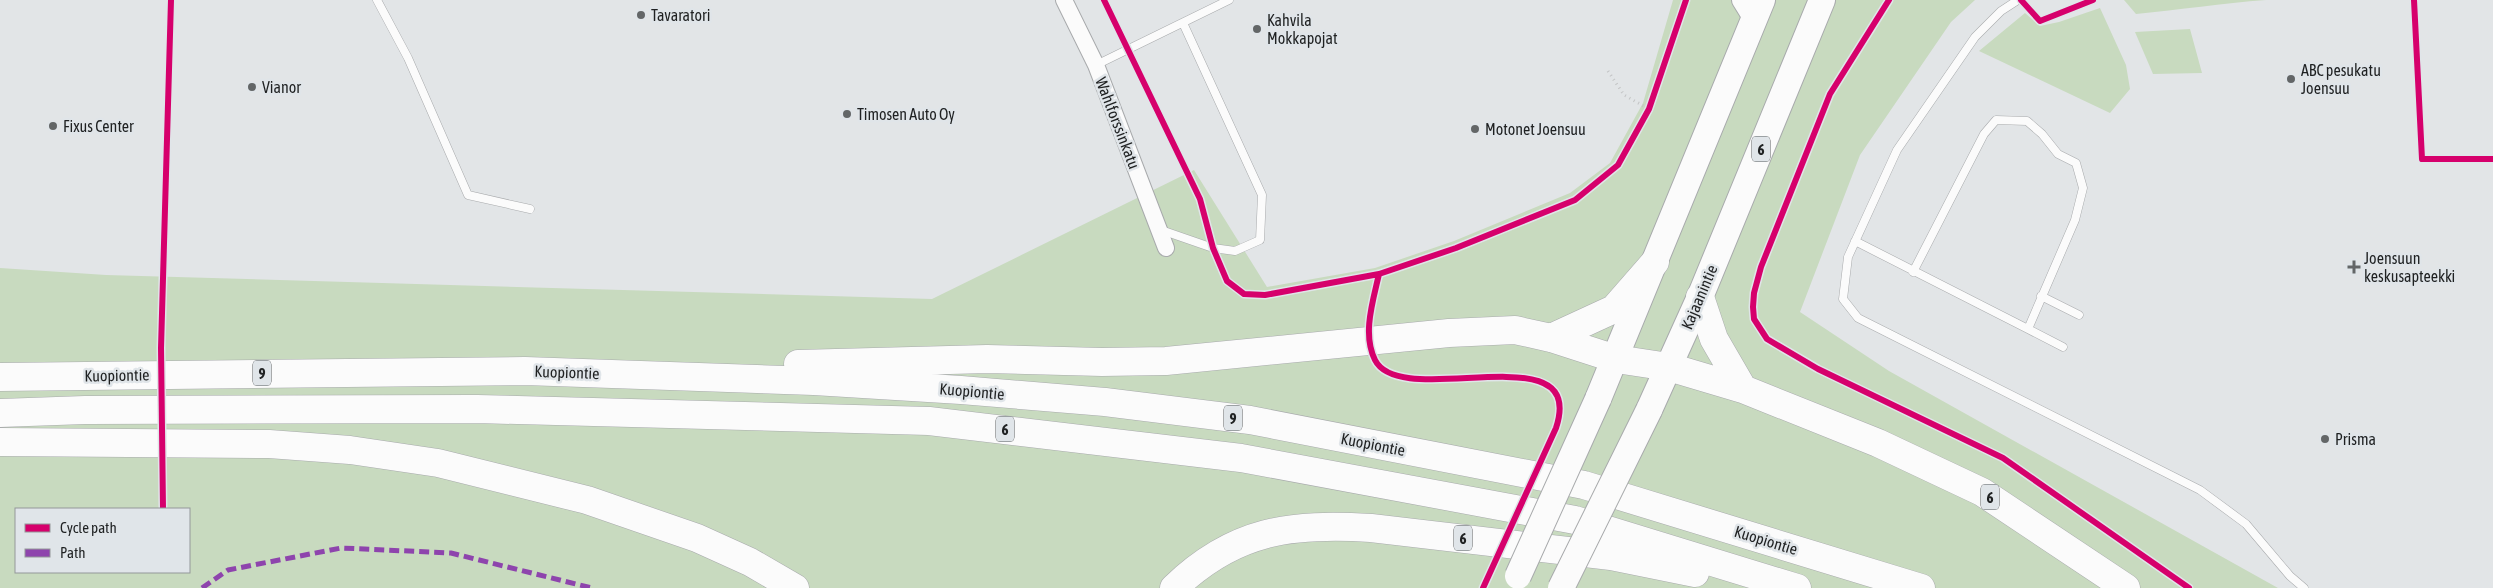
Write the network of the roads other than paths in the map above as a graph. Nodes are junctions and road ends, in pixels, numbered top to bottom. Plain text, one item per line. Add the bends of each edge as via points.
1 (377, 0) edge
2 (1064, 0) edge
3 (1229, 0) edge
4 (1822, 0) edge
5 (2018, 0) edge
6 (1753, 7) edge
7 (1182, 22) junction
8 (1096, 65) junction
9 (530, 209) dead end
10 (1159, 229) junction
11 (1855, 241) junction
12 (1166, 248) dead end
13 (1654, 262) junction
14 (1913, 272) junction
15 (2041, 296) junction
16 (1700, 297) junction
17 (2079, 315) dead end
18 (2028, 329) junction
19 (1551, 338) junction
20 (2063, 347) dead end
21 (1616, 359) junction
22 (1669, 366) junction
23 (525, 370) junction
24 (0, 377) edge
25 (1743, 389) junction
26 (0, 413) edge
27 (0, 442) edge
28 (1516, 582) edge
29 (795, 588) edge
30 (1174, 588) edge
31 (1561, 588) edge
32 (1765, 588) edge
33 (1797, 588) edge
34 (1921, 588) edge
35 (2126, 588) edge
36 (2304, 588) edge

1 - 9 lane via 408,58 468,195
2 - 8 street, Wahlforssinkatu
3 - 7 lane
4 - 16 highway, Kajaanintie / 6
5 - 11 lane via 2001,11 1975,37 1902,142
6 - 13 highway
7 - 8 lane
7 - 10 lane via 1262,195 1260,240 1235,251 1214,248
8 - 10 street, Wahlforssinkatu
10 - 12 street, Wahlforssinkatu
11 - 14 lane
11 - 36 lane via 1848,257 1843,299 1858,318 2200,490 2246,524
13 - 19 highway via 1614,309
13 - 21 highway
14 - 15 lane via 1984,134 1996,120 2027,121 2058,154 2076,163 2083,188 2074,220
14 - 18 lane
15 - 17 lane
15 - 18 lane
16 - 22 highway, Kajaanintie / 6
16 - 25 highway via 1714,339
18 - 20 lane
19 - 21 highway
19 - 23 highway via 1515,330 1449,333 1166,361 987,359
21 - 22 highway
21 - 28 highway, bridge
22 - 25 highway, 6
22 - 31 highway, Kajaanintie / 6, bridge
23 - 24 highway, Kuopiontie / 9
23 - 34 highway, Kuopiontie / 9 via 814,380 961,390 1105,402 1250,420 1584,486
25 - 35 highway, 6 via 1878,444 1982,492
26 - 33 highway, 6 via 477,409 929,421 1241,458 1575,520
27 - 29 highway via 269,444 350,450 438,463 587,500 698,538
30 - 32 highway, 6 via 1216,553 1252,538 1294,528 1332,525 1611,556

